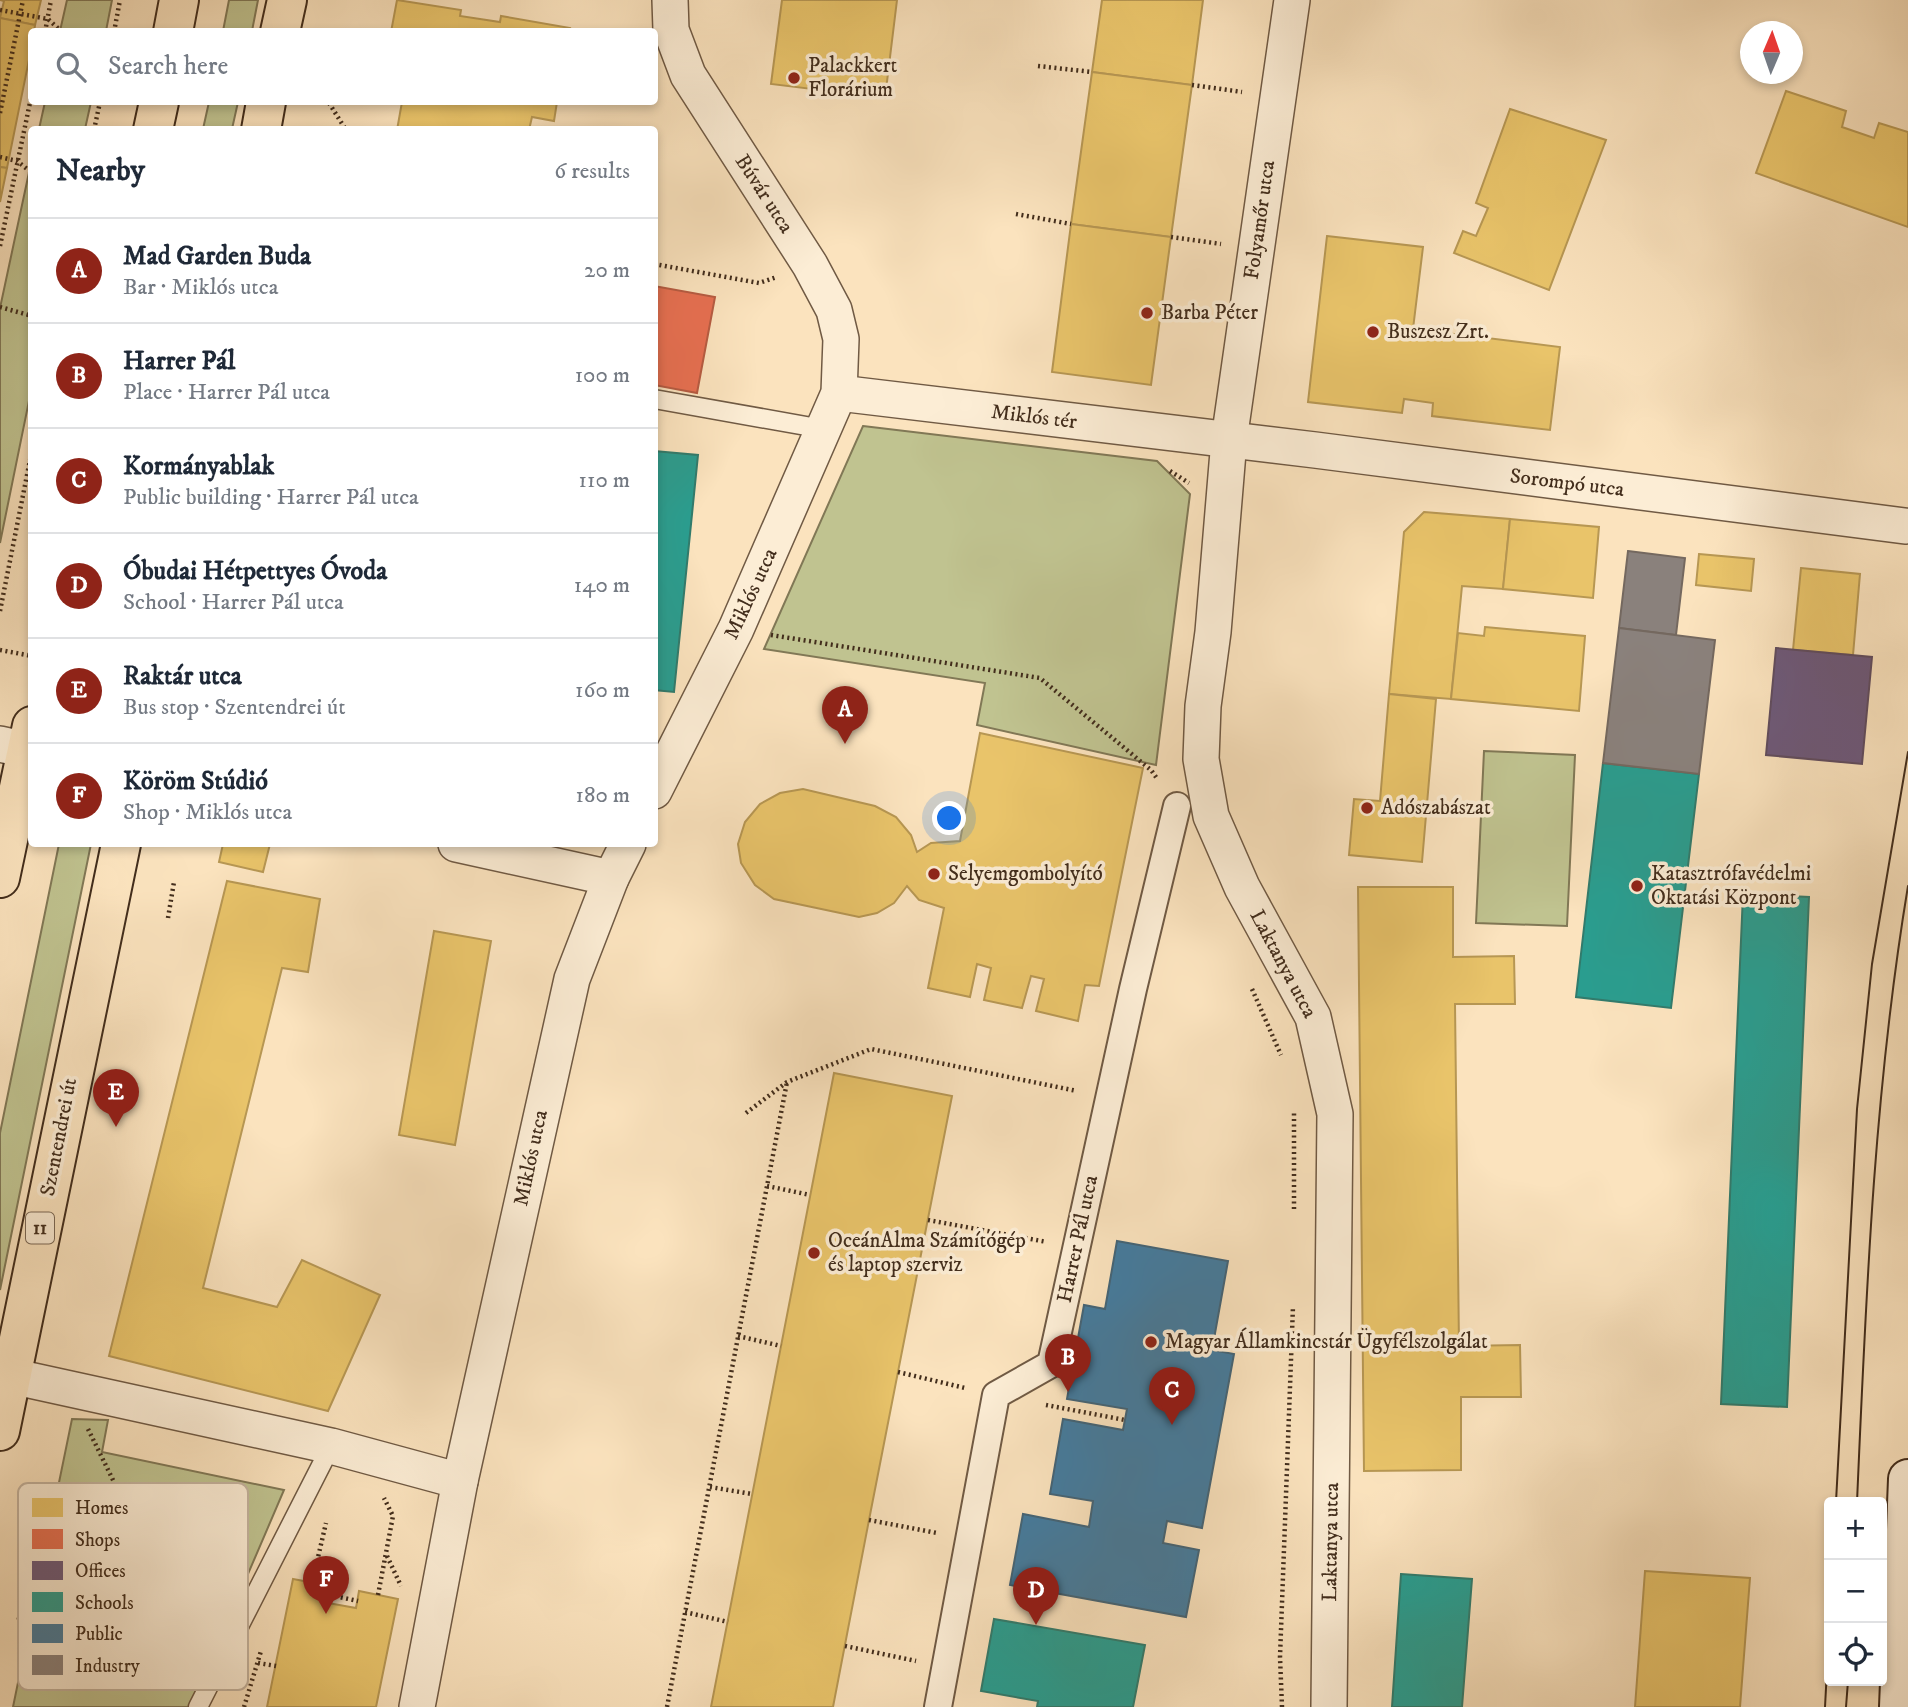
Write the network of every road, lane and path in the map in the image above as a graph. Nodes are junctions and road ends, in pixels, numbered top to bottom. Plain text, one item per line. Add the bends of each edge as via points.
1 (23, 0) edge
2 (51, 0) edge
3 (120, 0) edge
4 (179, 0) edge
5 (287, 0) edge
6 (670, 0) edge
7 (1292, 0) edge
8 (0, 10) edge
9 (20, 13) junction
10 (48, 19) junction
11 (46, 28) edge
12 (58, 28) edge
13 (115, 28) edge
14 (174, 28) edge
15 (281, 28) edge
16 (1038, 66) dead end
17 (1092, 72) dead end
18 (1192, 85) dead end
19 (1278, 97) junction
20 (29, 105) edge
21 (99, 105) edge
22 (158, 105) edge
23 (266, 105) edge
24 (330, 105) edge
25 (0, 113) edge
26 (95, 126) edge
27 (154, 126) edge
28 (262, 126) edge
29 (343, 126) edge
30 (0, 157) edge
31 (17, 161) junction
32 (28, 170) edge
33 (1016, 214) dead end
34 (1071, 224) dead end
35 (1171, 237) dead end
36 (0, 246) edge
37 (1256, 248) junction
38 (658, 265) edge
39 (810, 265) junction
40 (0, 307) edge
41 (28, 315) edge
42 (839, 393) junction
43 (658, 400) edge
44 (823, 429) junction
45 (1229, 440) junction
46 (28, 470) edge
47 (1905, 526) dead end
48 (0, 611) edge
49 (736, 629) junction
50 (0, 650) edge
51 (28, 655) edge
52 (22, 743) edge
53 (658, 783) edge
54 (1177, 806) joint
55 (120, 847) edge
56 (470, 847) edge
57 (626, 847) edge
58 (0, 878) edge
59 (611, 878) junction
60 (174, 882) dead end
61 (168, 918) dead end
62 (1251, 988) dead end
63 (1284, 1061) dead end
64 (787, 1082) junction
65 (1109, 1097) junction
66 (1294, 1112) dead end
67 (746, 1113) dead end
68 (767, 1186) junction
69 (810, 1195) dead end
70 (1294, 1219) dead end
71 (928, 1220) dead end
72 (1076, 1247) junction
73 (1293, 1299) dead end
74 (738, 1336) junction
75 (781, 1346) dead end
76 (10, 1376) junction
77 (68, 1388) junction
78 (0, 1431) edge
79 (331, 1446) junction
80 (1908, 1479) edge
81 (460, 1481) junction
82 (115, 1483) edge
83 (709, 1488) junction
84 (382, 1494) dead end
85 (752, 1494) dead end
86 (327, 1516) dead end
87 (869, 1520) dead end
88 (969, 1540) junction
89 (312, 1583) dead end
90 (330, 1595) dead end
91 (378, 1595) dead end
92 (358, 1601) dead end
93 (248, 1608) edge
94 (685, 1612) junction
95 (728, 1622) dead end
96 (845, 1646) dead end
97 (258, 1662) dead end
98 (276, 1666) dead end
99 (945, 1668) junction
100 (185, 1690) edge
101 (206, 1690) edge
102 (198, 1706) edge
103 (417, 1707) edge
104 (667, 1707) edge
105 (938, 1707) edge
106 (1282, 1707) edge
107 (1329, 1707) edge
108 (1899, 1707) edge

1 - 9 path
2 - 10 path
3 - 13 path
4 - 14 main road
5 - 15 main road
6 - 39 street, Búvár utca via 671,30 688,75
7 - 19 street, Folyamőr utca
8 - 9 path
9 - 10 path
9 - 25 path
10 - 11 path
10 - 12 path
16 - 17 path
18 - 19 path
19 - 37 street, Folyamőr utca
20 - 31 path
21 - 26 path
22 - 27 main road
23 - 28 main road
24 - 29 path
30 - 31 path
31 - 32 path
31 - 36 path
33 - 34 path
35 - 37 path
37 - 45 street, Folyamőr utca
38 - 39 path via 759,283
39 - 42 street, Búvár utca via 834,310 841,339
40 - 41 path
42 - 44 street, Miklós utca
42 - 45 street, Miklós tér
43 - 44 lane
44 - 49 street, Miklós utca
45 - 47 street, Sorompó utca
45 - 107 street, Laktanya utca via 1201,759 1211,816 1242,887 1313,1017 1335,1114
46 - 48 path
49 - 53 street, Miklós utca
49 - 54 path via 1040,678 1151,770
50 - 51 path
52 - 58 main road
54 - 65 street, Harrer Pál utca
55 - 76 main road, Szentendrei út / 11
56 - 59 street
57 - 59 street, Miklós utca
59 - 81 street, Miklós utca via 572,979
60 - 61 path
62 - 63 path
64 - 65 path via 871,1049
64 - 67 path
64 - 68 path
65 - 72 street, Harrer Pál utca
66 - 70 path
68 - 69 path
68 - 74 path
71 - 72 path
72 - 88 street, Harrer Pál utca via 1051,1364 996,1395
73 - 106 path
74 - 75 path
74 - 83 path
76 - 77 street
76 - 78 main road, Szentendrei út / 11
77 - 79 street
77 - 82 path
79 - 81 street
79 - 93 lane
80 - 108 main road
81 - 103 street, Miklós utca
83 - 85 path
83 - 94 path
84 - 91 path via 393,1516
86 - 89 path
87 - 88 path
88 - 99 street, Harrer Pál utca
90 - 92 path
94 - 95 path
94 - 104 path
96 - 99 path
97 - 98 path
99 - 105 street, Harrer Pál utca
100 - 102 path
101 - 102 lane

